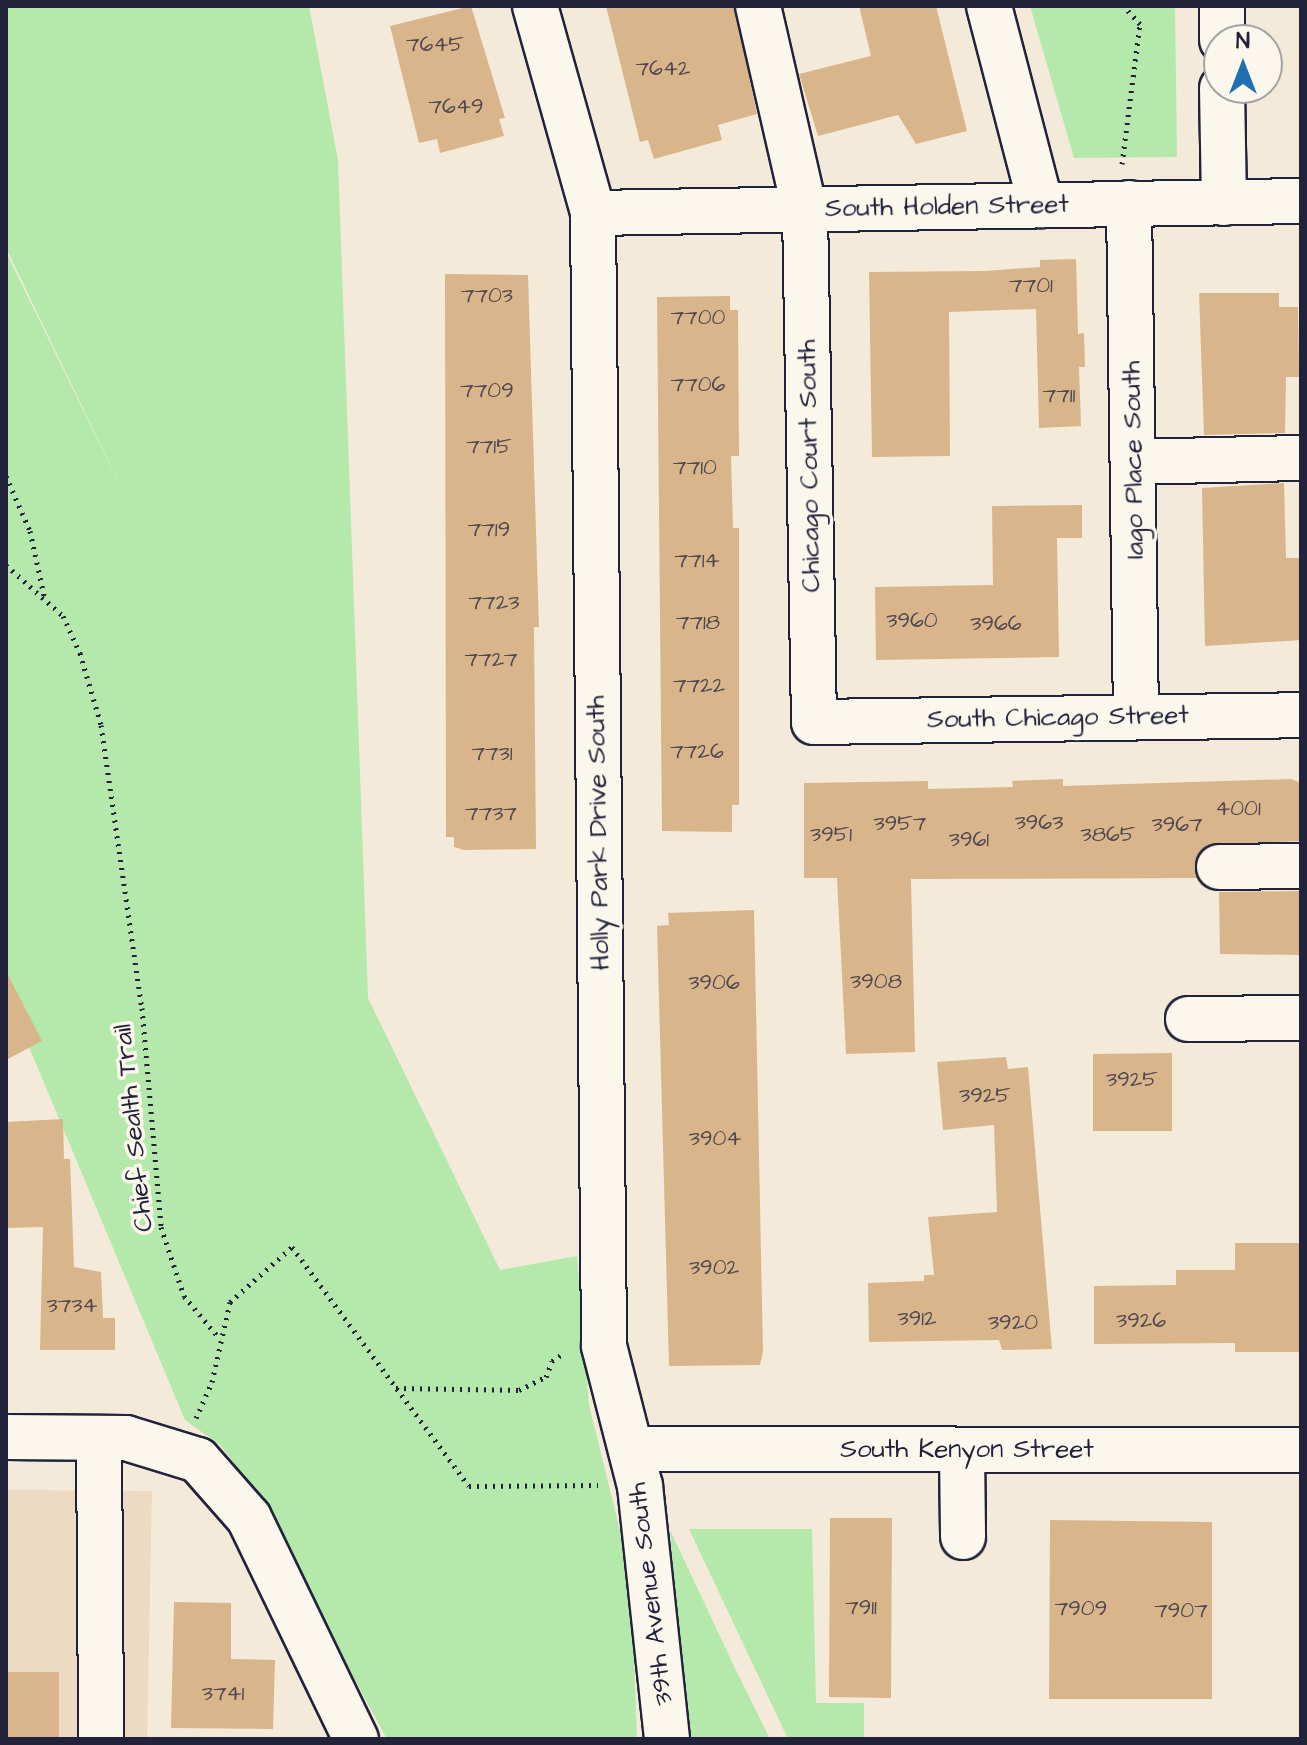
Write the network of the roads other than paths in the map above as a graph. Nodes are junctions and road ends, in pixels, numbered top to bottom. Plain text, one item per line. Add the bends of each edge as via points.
1 (535, 6) edge
2 (758, 6) edge
3 (989, 6) edge
4 (1222, 104) edge
5 (1126, 184) junction
6 (1301, 201) edge
7 (1224, 203) junction
8 (1041, 205) junction
9 (805, 211) junction
10 (593, 213) junction
11 (1301, 458) edge
12 (1134, 462) junction
13 (1301, 715) edge
14 (1136, 717) junction
15 (814, 722) joint
16 (1301, 866) edge
17 (1219, 867) dead end
18 (1301, 1018) edge
19 (1188, 1019) dead end
20 (6, 1437) edge
21 (99, 1438) junction
22 (1301, 1450) edge
23 (962, 1451) junction
24 (622, 1467) junction
25 (963, 1537) dead end
26 (101, 1739) edge
27 (356, 1739) edge
28 (667, 1739) edge

1 - 10 street
2 - 9 street, Chicago Court South
3 - 8 street
4 - 7 street
5 - 7 street, South Holden Street
5 - 8 street, South Holden Street
5 - 12 street, Iago Place South
6 - 7 street, South Holden Street
8 - 9 street, South Holden Street
9 - 10 street, South Holden Street
9 - 15 street, Chicago Court South
10 - 24 street, Holly Park Drive South via 604,1346
11 - 12 street
12 - 14 street, Iago Place South
13 - 14 street, South Chicago Street
14 - 15 street, South Chicago Street
16 - 17 street
18 - 19 street
20 - 21 street
21 - 26 street
21 - 27 street via 197,1445 249,1518
22 - 23 street, South Kenyon Street
23 - 24 street, South Kenyon Street
23 - 25 street
24 - 28 street, 39th Avenue South via 658,1625

